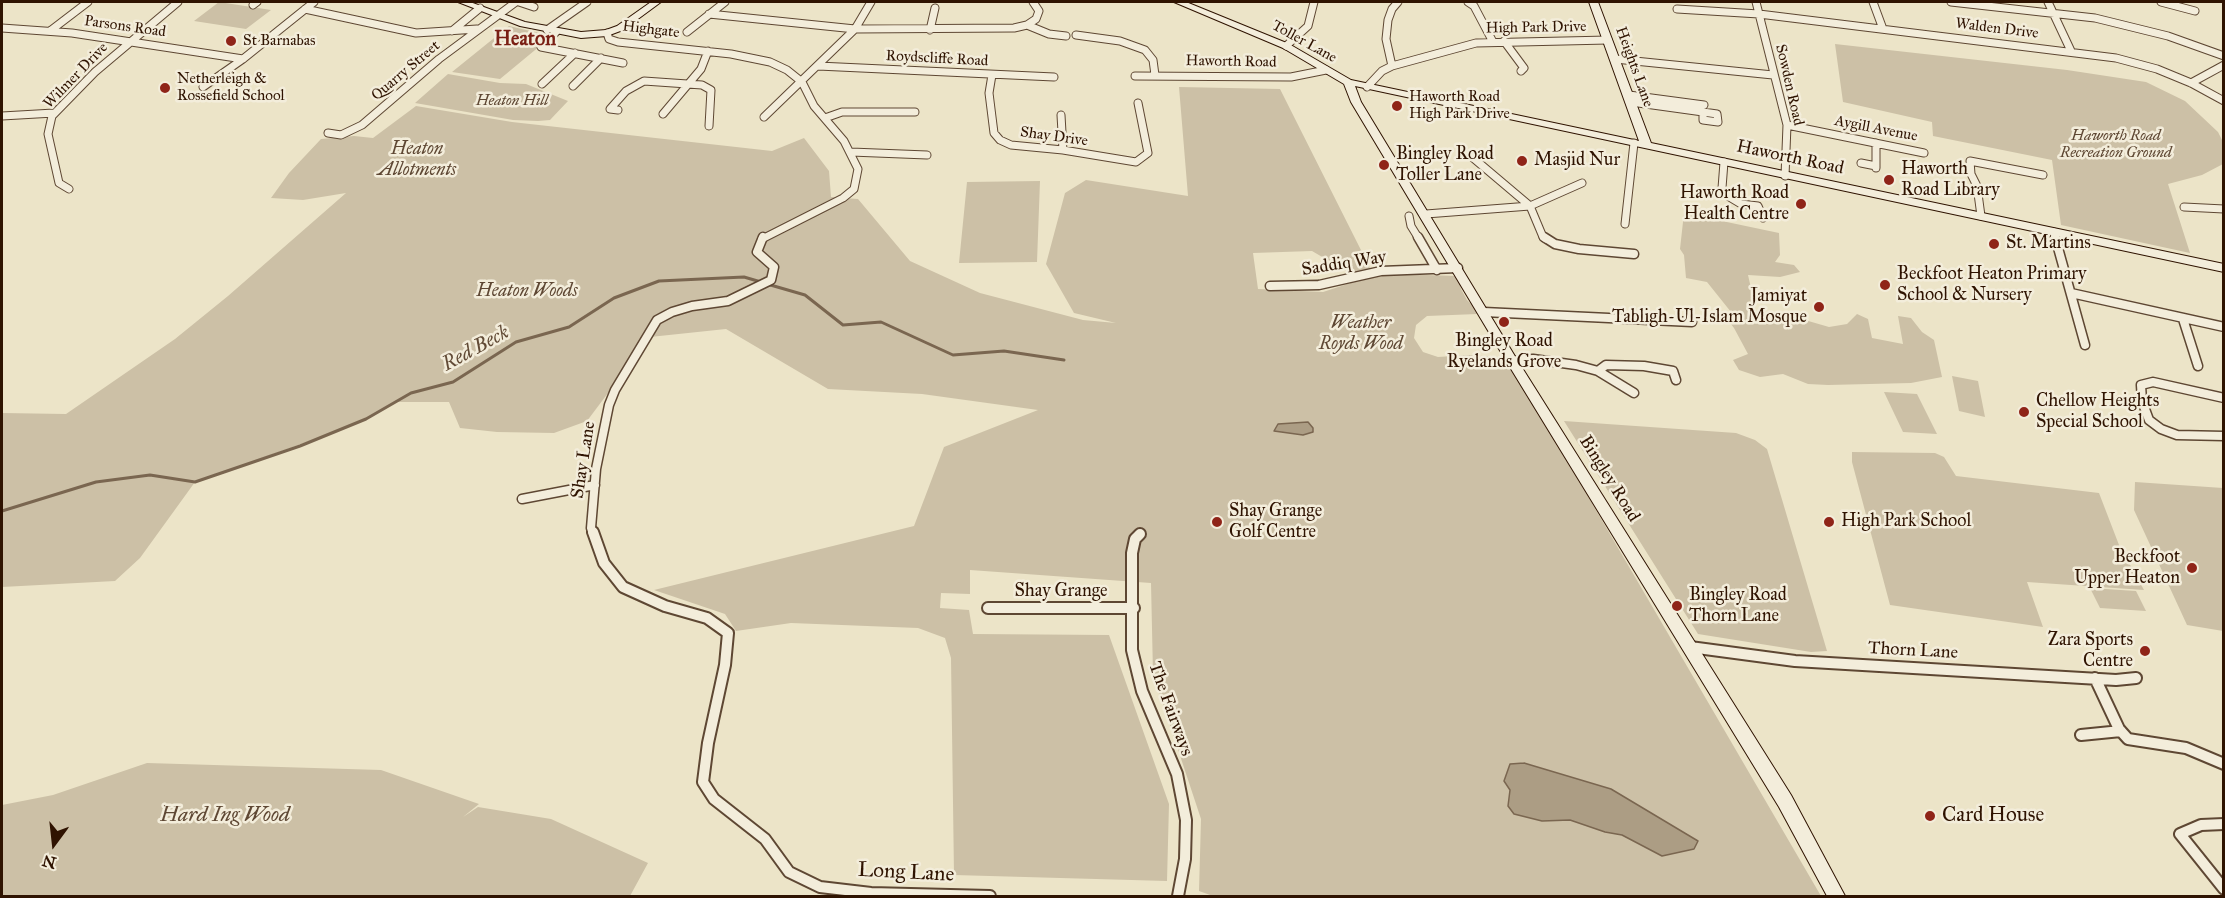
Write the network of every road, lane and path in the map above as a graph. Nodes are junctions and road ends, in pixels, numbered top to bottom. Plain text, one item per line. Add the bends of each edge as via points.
1 (88, 2) edge
2 (178, 2) edge
3 (314, 2) edge
4 (463, 2) edge
5 (517, 2) edge
6 (587, 2) edge
7 (656, 2) edge
8 (725, 2) edge
9 (871, 2) edge
10 (1033, 2) edge
11 (1179, 2) edge
12 (1314, 2) edge
13 (1398, 2) edge
14 (1468, 2) edge
15 (1594, 2) edge
16 (1756, 2) edge
17 (1873, 2) edge
18 (1951, 2) edge
19 (2048, 2) edge
20 (2161, 2) edge
21 (534, 6) dead end
22 (480, 8) junction
23 (934, 8) dead end
24 (305, 9) junction
25 (1677, 9) dead end
26 (2195, 12) dead end
27 (2053, 13) junction
28 (709, 14) junction
29 (1759, 14) junction
30 (496, 15) junction
31 (1027, 24) junction
32 (2, 28) edge
33 (855, 29) junction
34 (1883, 29) junction
35 (477, 30) junction
36 (930, 30) junction
37 (452, 31) junction
38 (551, 31) junction
39 (50, 32) junction
40 (687, 32) dead end
41 (607, 33) junction
42 (1076, 35) dead end
43 (1066, 36) dead end
44 (1608, 40) junction
45 (1504, 41) junction
46 (129, 42) junction
47 (1493, 42) junction
48 (1286, 46) junction
49 (708, 51) junction
50 (2071, 51) junction
51 (575, 53) junction
52 (2223, 56) edge
53 (601, 58) junction
54 (243, 59) junction
55 (1615, 59) junction
56 (623, 63) dead end
57 (2223, 65) edge
58 (818, 66) junction
59 (1392, 66) junction
60 (1326, 70) junction
61 (1521, 71) dead end
62 (992, 75) junction
63 (1155, 75) junction
64 (1773, 75) junction
65 (1135, 76) dead end
66 (1054, 77) dead end
67 (802, 82) junction
68 (1348, 82) junction
69 (688, 83) junction
70 (2191, 83) junction
71 (542, 84) dead end
72 (573, 86) dead end
73 (203, 87) dead end
74 (1367, 87) junction
75 (1630, 99) junction
76 (2223, 101) edge
77 (1138, 104) dead end
78 (1703, 108) dead end
79 (618, 110) dead end
80 (915, 112) dead end
81 (54, 113) junction
82 (663, 114) dead end
83 (1061, 115) dead end
84 (2, 116) edge
85 (764, 117) dead end
86 (825, 118) junction
87 (1787, 125) junction
88 (709, 126) dead end
89 (328, 133) dead end
90 (1634, 143) junction
91 (1876, 143) junction
92 (1646, 144) junction
93 (1064, 150) junction
94 (851, 152) junction
95 (1924, 153) dead end
96 (927, 155) dead end
97 (1472, 157) dead end
98 (1724, 162) junction
99 (1861, 163) dead end
100 (2043, 175) dead end
101 (1785, 176) junction
102 (1582, 183) dead end
103 (69, 189) dead end
104 (1530, 206) junction
105 (2184, 207) dead end
106 (2223, 209) edge
107 (1426, 214) junction
108 (1409, 216) dead end
109 (1981, 216) junction
110 (1763, 218) dead end
111 (1625, 224) dead end
112 (2054, 232) junction
113 (1634, 254) dead end
114 (1458, 268) junction
115 (2223, 268) edge
116 (1437, 270) junction
117 (1270, 286) dead end
118 (2070, 293) junction
119 (1484, 312) junction
120 (2183, 319) junction
121 (1692, 322) dead end
122 (2223, 327) edge
123 (2085, 345) dead end
124 (1512, 361) junction
125 (2198, 366) dead end
126 (1598, 371) junction
127 (1676, 380) dead end
128 (1634, 393) dead end
129 (2223, 398) edge
130 (2223, 436) edge
131 (595, 485) junction
132 (522, 499) dead end
133 (1140, 534) dead end
134 (988, 608) dead end
135 (1134, 608) junction
136 (1690, 647) junction
137 (2095, 678) junction
138 (2136, 678) dead end
139 (2121, 731) junction
140 (2081, 735) dead end
141 (2223, 764) edge
142 (2223, 824) edge
143 (820, 887) joint
144 (2223, 889) edge
145 (990, 897) edge
146 (1178, 897) edge
147 (1836, 897) edge

1 - 39 street
2 - 46 street, Wilmer Drive
3 - 24 street
4 - 22 main road, Highgate
5 - 21 street
5 - 30 street, Quarry Street
6 - 38 street
7 - 41 main road
8 - 28 street
9 - 33 street
10 - 31 street via 1039,11
11 - 48 main road, Toller Lane
12 - 48 street via 1308,26
13 - 59 street via 1388,20 1386,39
14 - 47 street
15 - 44 main road, Heights Lane
16 - 29 street, Sowden Road
17 - 34 street
18 - 27 street
19 - 27 street
20 - 26 street
22 - 30 main road, Highgate
22 - 37 street
23 - 36 street
24 - 37 street via 416,33
24 - 54 street
25 - 29 street, Walden Drive
27 - 50 street
27 - 52 street via 2142,29
28 - 33 street
28 - 40 street
29 - 34 street, Walden Drive
29 - 64 street, Sowden Road
30 - 35 street, Quarry Street
30 - 38 main road, Highgate
31 - 36 street via 1014,28
31 - 43 street via 1049,34
32 - 39 street, Parsons Road
33 - 36 street
33 - 58 street
34 - 50 street, Walden Drive
35 - 37 street
35 - 89 street, Quarry Street via 362,125 341,135
38 - 41 main road, Highgate
38 - 51 street via 541,47
39 - 46 street, Parsons Road
41 - 49 street, Highgate via 609,39 618,42
42 - 63 street via 1120,41 1145,50 1153,60
44 - 45 street, High Park Drive
44 - 55 main road, Heights Lane
45 - 47 street, High Park Drive
45 - 61 street via 1524,68
46 - 54 street, Parsons Road
46 - 81 street, Wilmer Drive
47 - 59 street, High Park Drive
48 - 60 main road, Toller Lane
49 - 67 street, Highgate via 771,62
49 - 69 street via 701,69
50 - 70 street, Walden Drive via 2116,58
51 - 53 street
51 - 71 street
53 - 56 street
53 - 72 street
54 - 73 street
55 - 64 street
55 - 75 main road, Heights Lane
57 - 70 street
58 - 62 street, Roydscliffe Road
58 - 67 street
59 - 74 street, High Park Drive
60 - 63 street, Haworth Road via 1291,77
60 - 68 main road, Toller Lane
62 - 66 street, Roydscliffe Road
62 - 93 street, Shay Drive via 990,101 994,133 1000,140 1011,145
63 - 65 street, Haworth Road
64 - 87 street, Sowden Road
67 - 85 street
67 - 86 street, Shay Lane
68 - 74 main road, Haworth Road
68 - 107 main road, Bingley Road via 1356,102
69 - 79 street via 638,83 610,109
69 - 82 street
69 - 88 street via 711,90
70 - 76 street, Walden Drive
74 - 90 main road, Haworth Road
75 - 78 street
75 - 92 main road, Heights Lane
77 - 93 street, Shay Drive via 1148,153 1144,159 1136,162
80 - 86 street via 842,112
81 - 84 street
81 - 103 street, Wilmer Drive via 48,134 59,183
83 - 93 street
86 - 94 street, Shay Lane
87 - 91 street, Aygill Avenue
87 - 101 street, Sowden Road
90 - 92 main road, Haworth Road
90 - 111 street
91 - 95 street, Aygill Avenue
91 - 99 street via 1876,167
92 - 98 main road, Haworth Road
94 - 96 street
94 - 131 street, Shay Lane via 858,169 854,189 795,224 762,238 757,252 774,267 774,275 766,282 728,301 692,306 657,320 615,390
97 - 104 street
98 - 101 main road, Haworth Road
98 - 110 street via 1722,188 1726,195 1741,204 1759,204
100 - 109 street via 1970,161
101 - 109 main road, Haworth Road
102 - 104 street
104 - 107 street
104 - 113 street via 1543,237 1555,244
105 - 106 street
107 - 114 main road, Bingley Road
108 - 116 street
109 - 112 main road, Haworth Road
112 - 115 main road, Haworth Road
112 - 118 street
114 - 116 street, Saddiq Way
114 - 119 main road, Bingley Road
116 - 117 street, Saddiq Way via 1381,271 1319,285
118 - 120 street
118 - 123 street
119 - 121 street
119 - 124 main road, Bingley Road
120 - 122 street
120 - 125 street
124 - 126 street via 1549,360
124 - 136 main road, Bingley Road
126 - 127 street via 1606,365 1644,366 1673,371
126 - 128 street
129 - 130 street via 2153,382 2141,385 2142,401 2150,420 2161,429 2177,435
131 - 132 street
131 - 143 street, Shay Lane via 591,528 604,563 623,587 665,606 706,618 728,633 704,782 714,799 765,839 789,872
133 - 135 street, The Fairways via 1132,553
134 - 135 street, Shay Grange
135 - 146 street, The Fairways via 1132,650 1142,691 1177,774 1186,820 1185,859
136 - 137 street, Thorn Lane via 1796,661
136 - 147 main road, Bingley Road via 1785,801
137 - 138 street, Thorn Lane
137 - 139 street
139 - 140 street
139 - 141 street via 2128,739 2186,748
142 - 144 street via 2201,825 2180,834
143 - 145 street, Long Lane

